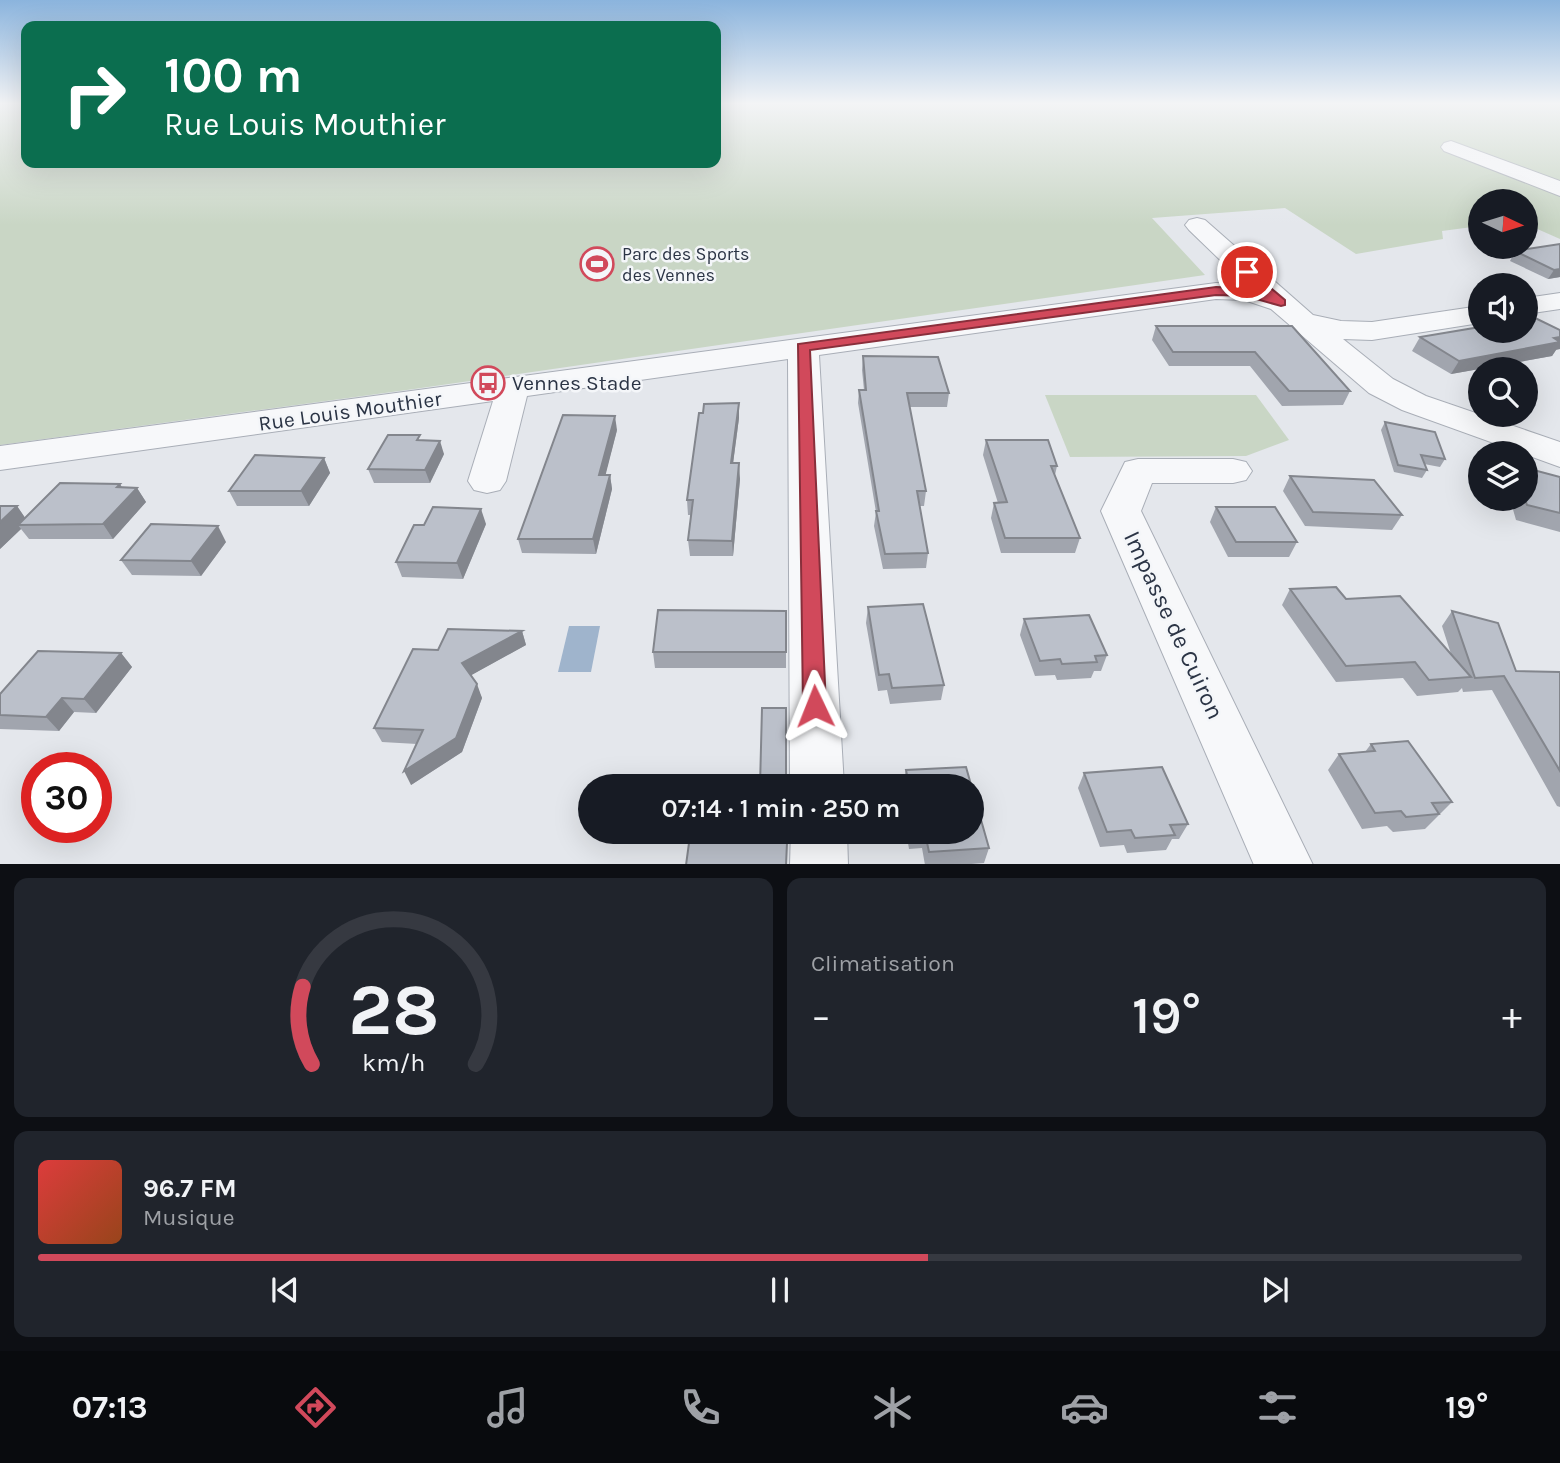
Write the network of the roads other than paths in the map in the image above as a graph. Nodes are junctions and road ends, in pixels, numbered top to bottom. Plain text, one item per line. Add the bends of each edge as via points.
1 (1451, 147) dead end
2 (1560, 189) edge
3 (1196, 225) dead end
4 (1540, 304) edge
5 (1293, 312) junction
6 (1468, 316) edge
7 (1560, 318) edge
8 (803, 347) junction
9 (513, 388) junction
10 (1560, 455) edge
11 (0, 458) edge
12 (1233, 471) dead end
13 (487, 481) dead end
14 (817, 774) edge
15 (819, 844) edge
16 (819, 864) edge
17 (1284, 864) edge

1 - 2 street
3 - 5 street
4 - 7 street
5 - 6 street, Rue Louis Mouthier via 1341,330 1371,331
5 - 8 street, Rue Louis Mouthier via 1247,292 1216,291
5 - 10 street via 1381,386 1403,398
8 - 9 street, Rue Louis Mouthier
8 - 14 street
9 - 11 street, Rue Louis Mouthier
9 - 13 street
12 - 17 street, Impasse de Cuiron via 1138,471 1121,511
15 - 16 street

